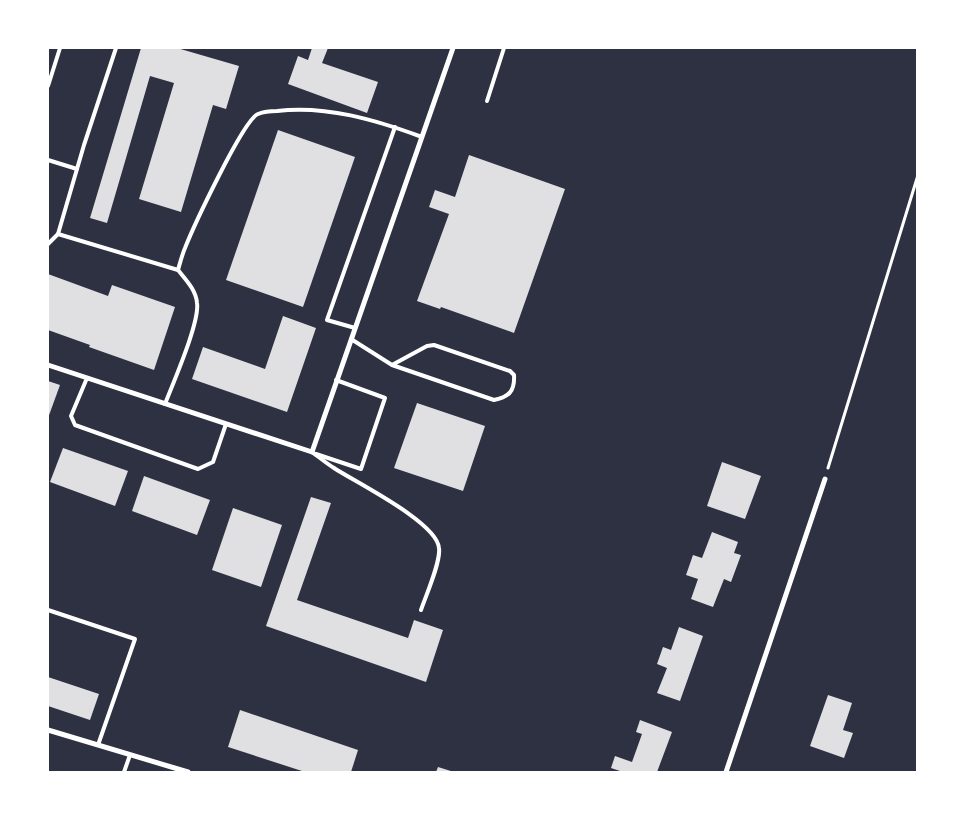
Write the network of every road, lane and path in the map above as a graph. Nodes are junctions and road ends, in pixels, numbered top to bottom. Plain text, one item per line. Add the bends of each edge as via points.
1 (60, 48) edge
2 (116, 48) edge
3 (453, 48) edge
4 (504, 48) edge
5 (48, 86) edge
6 (487, 101) dead end
7 (395, 127) junction
8 (422, 137) junction
9 (48, 160) edge
10 (77, 169) junction
11 (918, 175) edge
12 (58, 234) junction
13 (48, 244) edge
14 (178, 270) junction
15 (355, 328) junction
16 (351, 339) junction
17 (392, 364) junction
18 (48, 365) edge
19 (87, 378) junction
20 (336, 380) junction
21 (165, 404) junction
22 (226, 424) junction
23 (312, 452) junction
24 (825, 479) joint
25 (48, 610) edge
26 (421, 610) dead end
27 (48, 730) edge
28 (98, 745) junction
29 (130, 755) junction
30 (124, 772) edge
31 (188, 772) edge
32 (726, 772) edge

1 - 5 lane
2 - 10 lane
3 - 8 street
4 - 6 lane
7 - 8 lane
7 - 14 lane via 365,118 296,108 257,114 248,123 227,161 184,249
7 - 15 lane via 327,320
8 - 15 street
9 - 10 lane
10 - 12 lane
11 - 24 path
12 - 13 lane
12 - 14 lane
14 - 21 lane via 195,294 198,306 194,326
15 - 16 street
16 - 17 lane
16 - 20 street
17 - 17 lane via 494,400 505,398 514,383 514,375 510,371 434,345
18 - 19 street
19 - 21 street
19 - 22 lane via 71,416 74,425 198,468 213,462
20 - 23 street
20 - 23 lane via 384,398 361,469
21 - 22 street
22 - 23 street
23 - 26 lane via 412,516 438,541 440,550
24 - 32 street
25 - 28 lane via 135,639
27 - 28 street
28 - 29 street
29 - 30 lane
29 - 31 street

